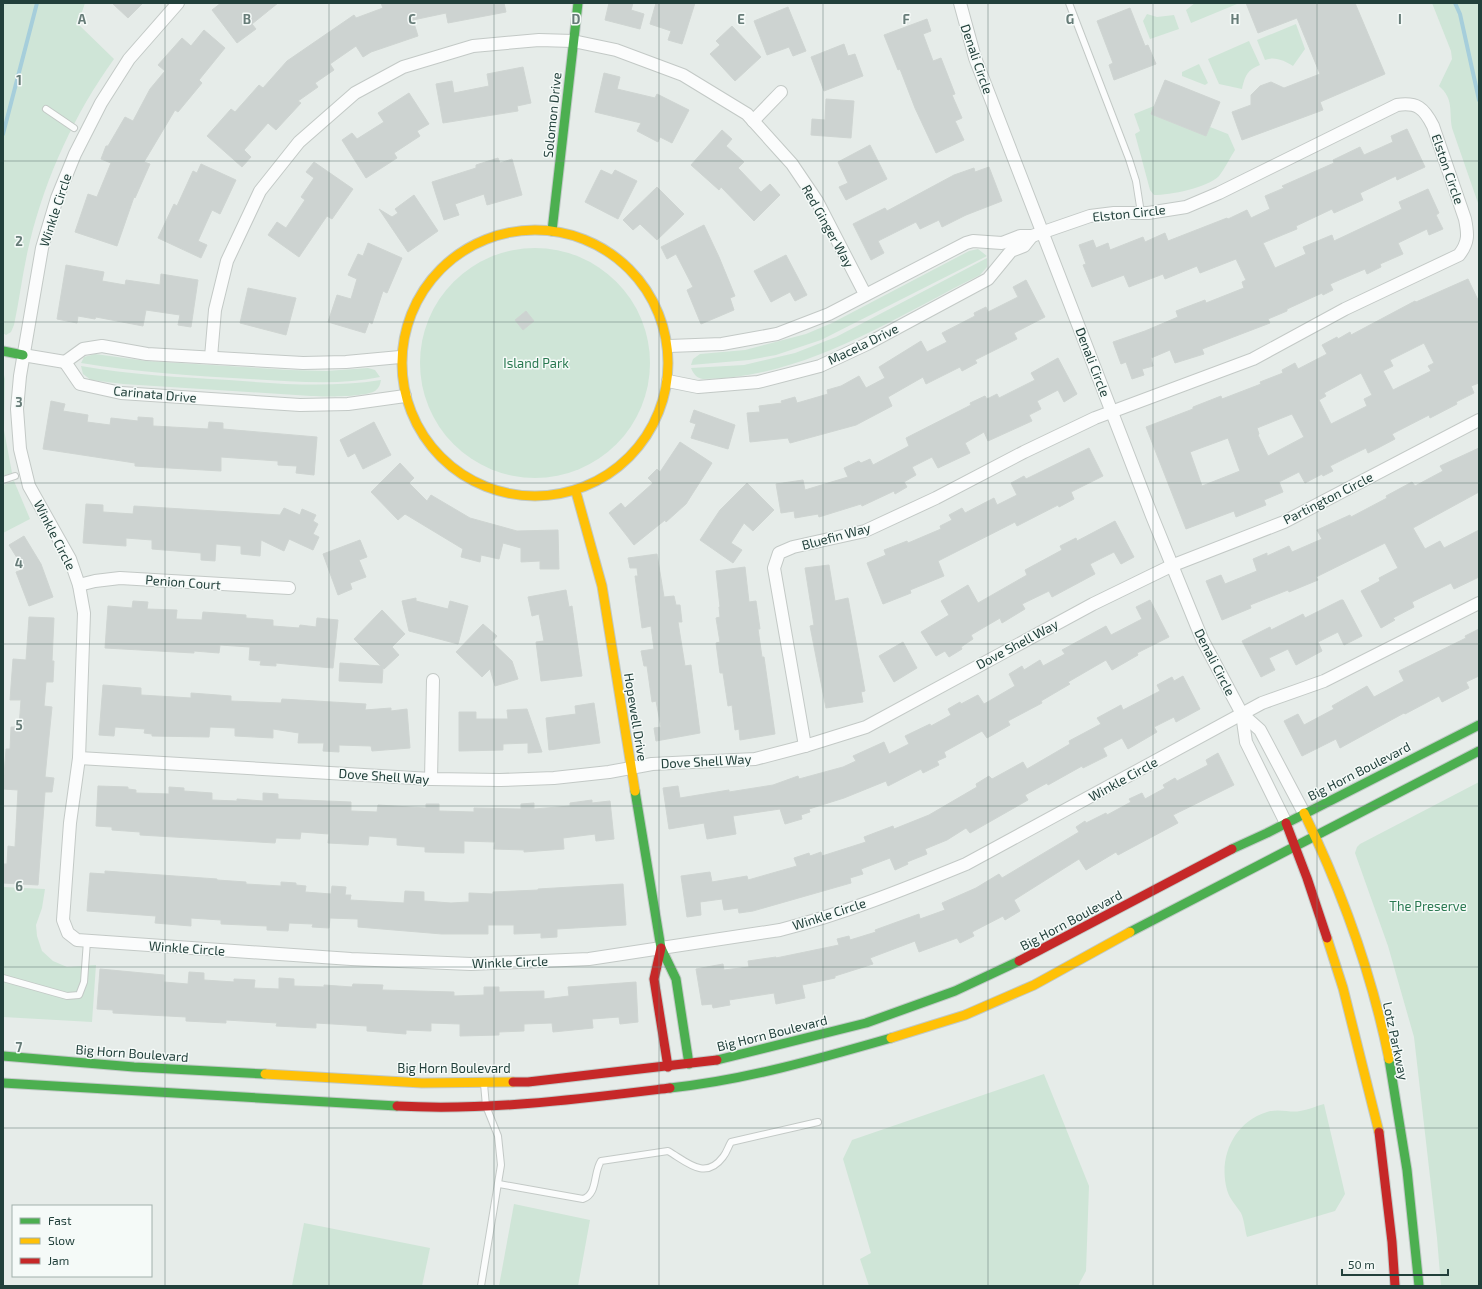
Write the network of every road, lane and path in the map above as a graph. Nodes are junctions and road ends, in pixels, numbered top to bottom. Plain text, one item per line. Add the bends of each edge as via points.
1 (178, 3) edge
2 (578, 3) edge
3 (960, 3) edge
4 (1069, 3) edge
5 (573, 42) junction
6 (781, 92) dead end
7 (46, 110) dead end
8 (753, 121) junction
9 (74, 128) dead end
10 (1141, 213) junction
11 (552, 231) junction
12 (1038, 234) junction
13 (865, 294) junction
14 (669, 346) junction
15 (3, 351) edge
16 (23, 355) junction
17 (210, 357) junction
18 (400, 357) junction
19 (64, 362) junction
20 (668, 381) junction
21 (405, 396) junction
22 (1112, 411) junction
23 (1479, 420) edge
24 (14, 476) dead end
25 (3, 480) edge
26 (576, 492) junction
27 (1171, 566) junction
28 (79, 585) junction
29 (289, 588) dead end
30 (1479, 603) edge
31 (433, 680) dead end
32 (1242, 714) junction
33 (1479, 725) edge
34 (806, 746) junction
35 (1479, 751) edge
36 (79, 758) junction
37 (631, 768) junction
38 (430, 779) junction
39 (1304, 814) junction
40 (1286, 822) junction
41 (1316, 835) junction
42 (1296, 845) junction
43 (87, 941) junction
44 (662, 948) junction
45 (3, 978) edge
46 (3, 1056) edge
47 (689, 1064) junction
48 (668, 1067) junction
49 (484, 1082) junction
50 (3, 1083) edge
51 (486, 1106) junction
52 (818, 1122) dead end
53 (499, 1184) junction
54 (481, 1286) edge
55 (1395, 1286) edge
56 (1419, 1286) edge

1 - 16 street, Winkle Circle via 129,59 101,103 75,154 57,198 42,248
2 - 5 main road, Solomon Drive
3 - 12 street, Denali Circle via 975,58
4 - 10 lane via 1129,159 1136,181
5 - 8 street, Red Ginger Way via 616,50 683,74 747,114
5 - 11 main road, Solomon Drive
5 - 17 street, Red Ginger Way via 539,40 473,46 403,67 355,94 299,142 260,191 227,261 215,310
6 - 8 street
7 - 9 lane
8 - 13 street, Red Ginger Way via 792,164 817,201
10 - 12 street, Elston Circle via 1090,216
10 - 22 street, Elston Circle via 1186,207 1397,105 1406,103 1417,106 1427,113 1465,218 1468,234 1466,246 1459,255 1345,309 1253,359
11 - 14 main road via 589,241 609,251 631,269 649,292 662,318
11 - 18 main road via 524,230 497,235 471,246 449,261 428,283 413,310
12 - 13 street via 1020,236 1002,243 966,243
12 - 20 street, Macela Drive via 1024,246 1011,252 988,279 867,344 820,366 758,382 698,388
12 - 22 street, Denali Circle
13 - 14 street via 829,314 777,334 722,344
14 - 20 main road
15 - 16 main road
16 - 19 street
16 - 28 street, Winkle Circle via 17,409 22,456 29,486 70,559
17 - 18 street via 303,364
17 - 19 street via 147,354 102,346 83,349
18 - 21 main road
19 - 21 street, Carinata Drive via 80,384 120,393 300,405 348,404
20 - 26 main road via 658,416 633,454 609,474
21 - 26 main road via 429,444 445,461 466,477 495,490 522,496 550,496
22 - 27 street, Denali Circle
22 - 34 street, Bluefin Way via 865,530 793,547 779,553 774,568
23 - 27 street, Partington Circle via 1284,522
24 - 25 lane
26 - 37 main road, Hopewell Drive via 602,586
27 - 32 street, Denali Circle via 1202,640
27 - 34 street, Dove Shell Way via 1093,604 866,727
28 - 29 street, Penion Court via 95,580 120,578
28 - 36 street, Winkle Circle via 84,620
30 - 32 street via 1324,681 1266,701
31 - 38 street
32 - 39 street, Denali Circle via 1260,730
32 - 40 street, Denali Circle via 1246,742
32 - 44 street, Winkle Circle via 966,864 922,882 788,928
33 - 39 main road, Big Horn Boulevard
34 - 37 street, Dove Shell Way via 755,759 652,764
35 - 41 main road
36 - 38 street, Dove Shell Way
36 - 43 street, Winkle Circle via 70,823 63,920 68,933 77,940
37 - 38 street, Dove Shell Way via 554,778
37 - 44 main road, Hopewell Drive
39 - 40 main road, Big Horn Boulevard
39 - 41 main road, Lotz Parkway
40 - 42 main road
40 - 47 main road, Big Horn Boulevard via 1022,960 955,991 866,1023 708,1062
41 - 42 main road
41 - 56 main road, Lotz Parkway via 1369,979 1385,1047 1401,1133 1416,1239
42 - 51 main road via 1034,985 965,1015 919,1030 816,1060 717,1083 533,1104
42 - 55 main road via 1343,988 1380,1138
43 - 44 street, Winkle Circle via 471,964 589,959
43 - 45 lane via 84,982 78,995 67,996
44 - 47 main road, Hopewell Drive via 676,979
44 - 48 main road, Hopewell Drive via 654,979
46 - 49 main road, Big Horn Boulevard via 269,1075 422,1082
47 - 48 main road, Big Horn Boulevard
48 - 49 main road, Big Horn Boulevard via 528,1082
49 - 51 lane
50 - 51 main road via 418,1107
51 - 53 lane via 498,1136 501,1165
52 - 53 lane via 731,1142 717,1164 707,1169 691,1166 668,1151 601,1161 597,1166 593,1190 588,1197 582,1199
53 - 54 lane

